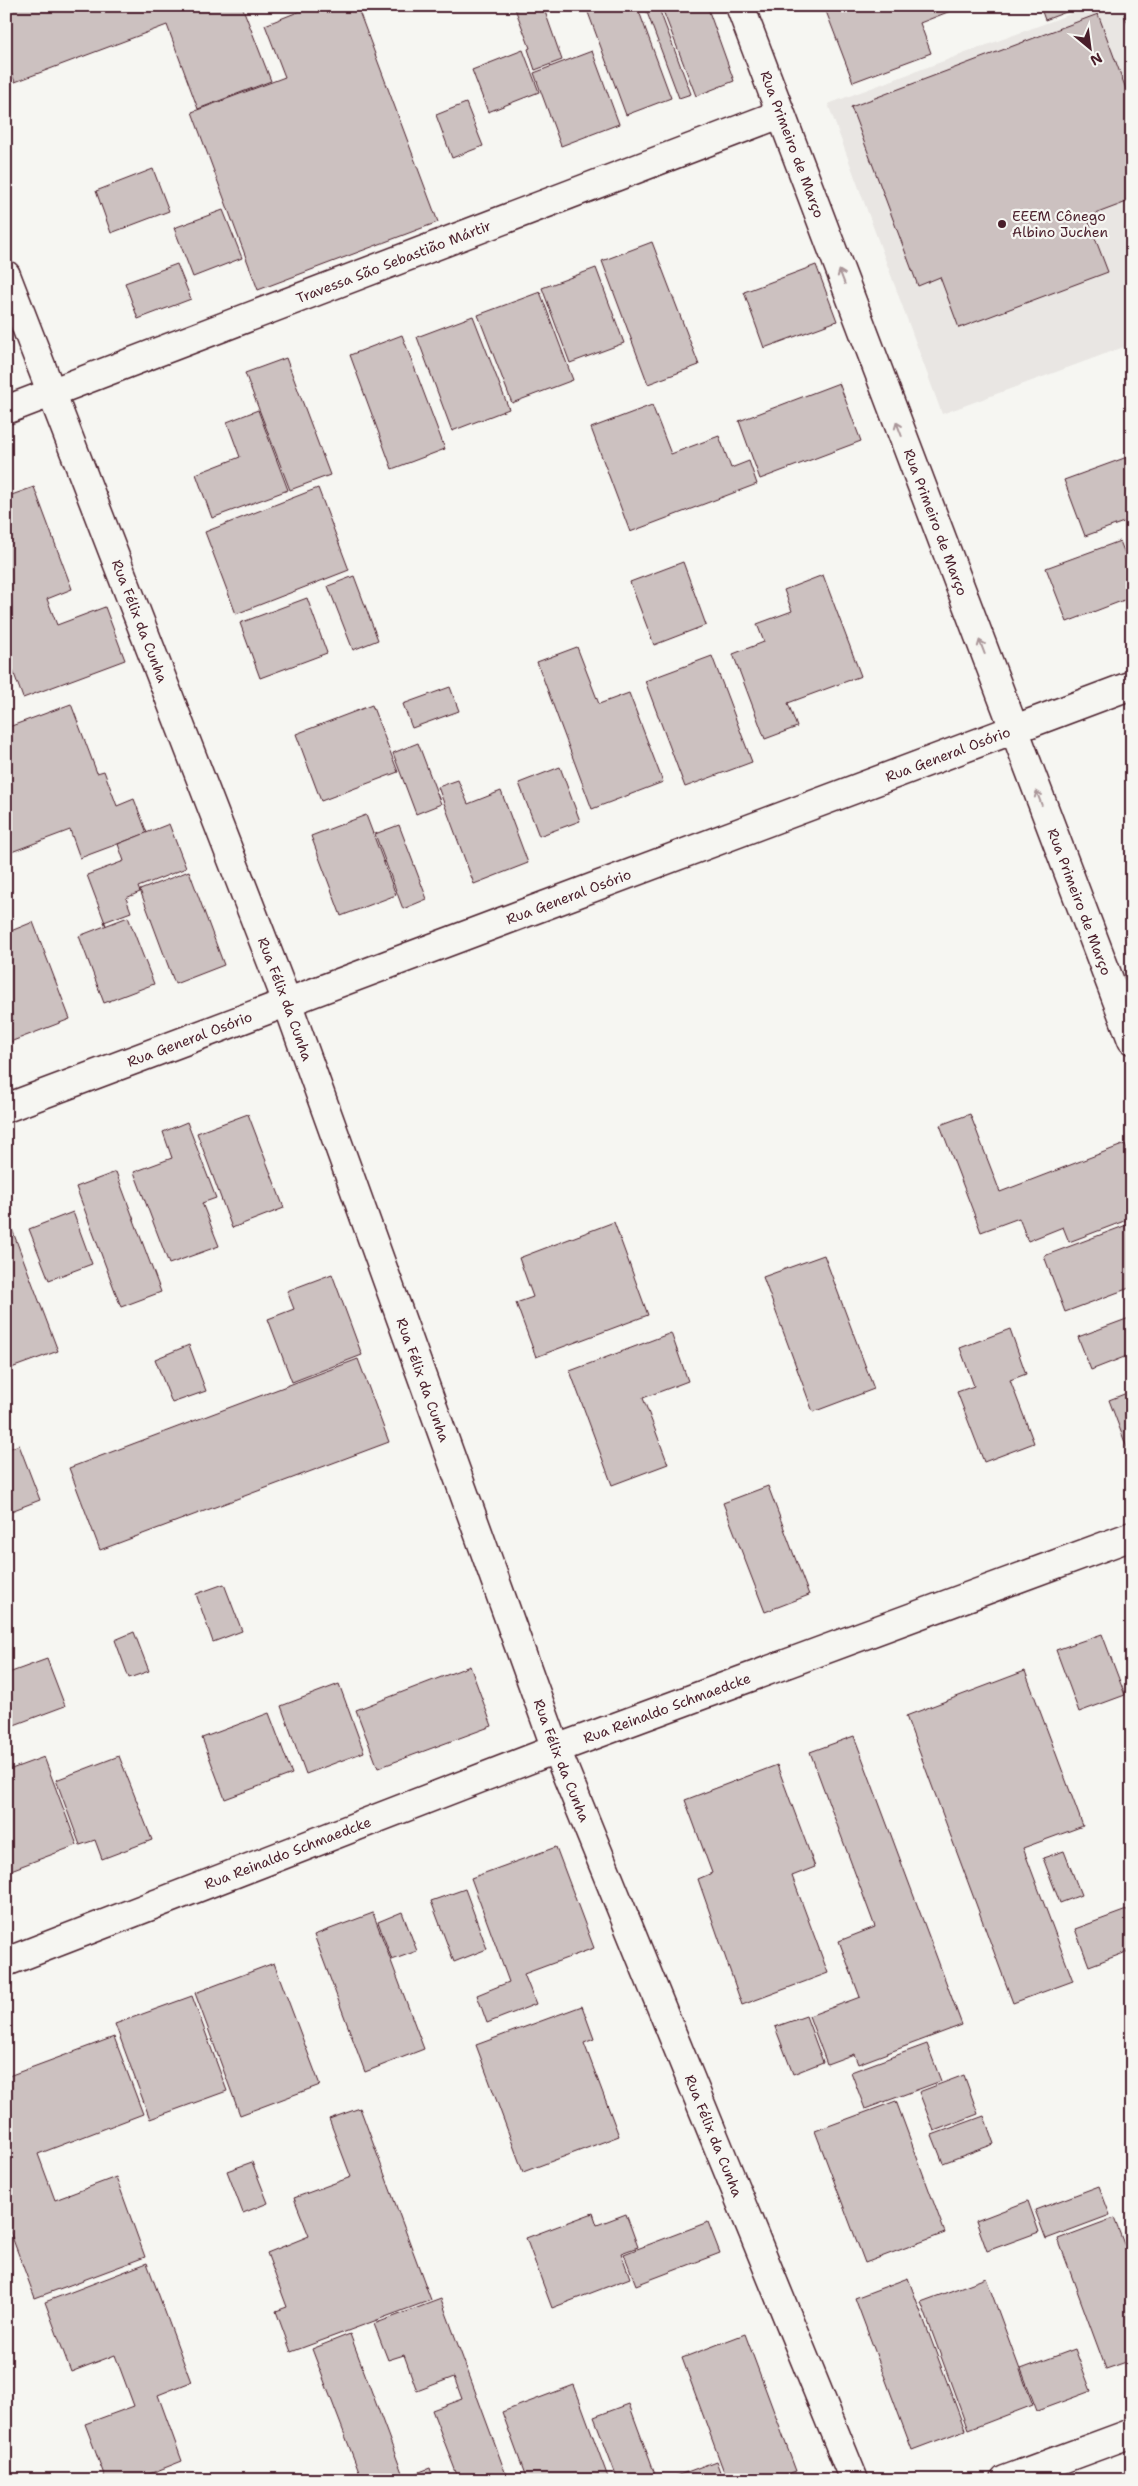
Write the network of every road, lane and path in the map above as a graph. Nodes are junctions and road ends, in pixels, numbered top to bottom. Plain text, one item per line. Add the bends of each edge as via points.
1 (740, 6) edge
2 (780, 114) junction
3 (6, 276) edge
4 (52, 393) junction
5 (6, 410) edge
6 (1132, 685) edge
7 (1013, 730) junction
8 (287, 1002) junction
9 (1132, 1040) edge
10 (6, 1108) edge
11 (1132, 1536) edge
12 (556, 1748) junction
13 (6, 1962) edge
14 (1132, 2433) edge
15 (854, 2480) edge
16 (1005, 2480) edge

1 - 2 street, Rua Primeiro de Março
2 - 4 street, Travessa São Sebastião Mártir
7 -> 2 street, Rua Primeiro de Março
3 - 4 street, Rua Félix da Cunha
4 - 5 street, Travessa São Sebastião Mártir
4 - 8 street, Rua Félix da Cunha
6 - 7 street, Rua General Osório
7 - 8 street, Rua General Osório
9 -> 7 street, Rua Primeiro de Março
8 - 10 street, Rua General Osório
8 - 12 street, Rua Félix da Cunha
11 - 12 street, Rua Reinaldo Schmaedcke
12 - 13 street, Rua Reinaldo Schmaedcke
12 - 15 street, Rua Félix da Cunha
14 - 16 street

